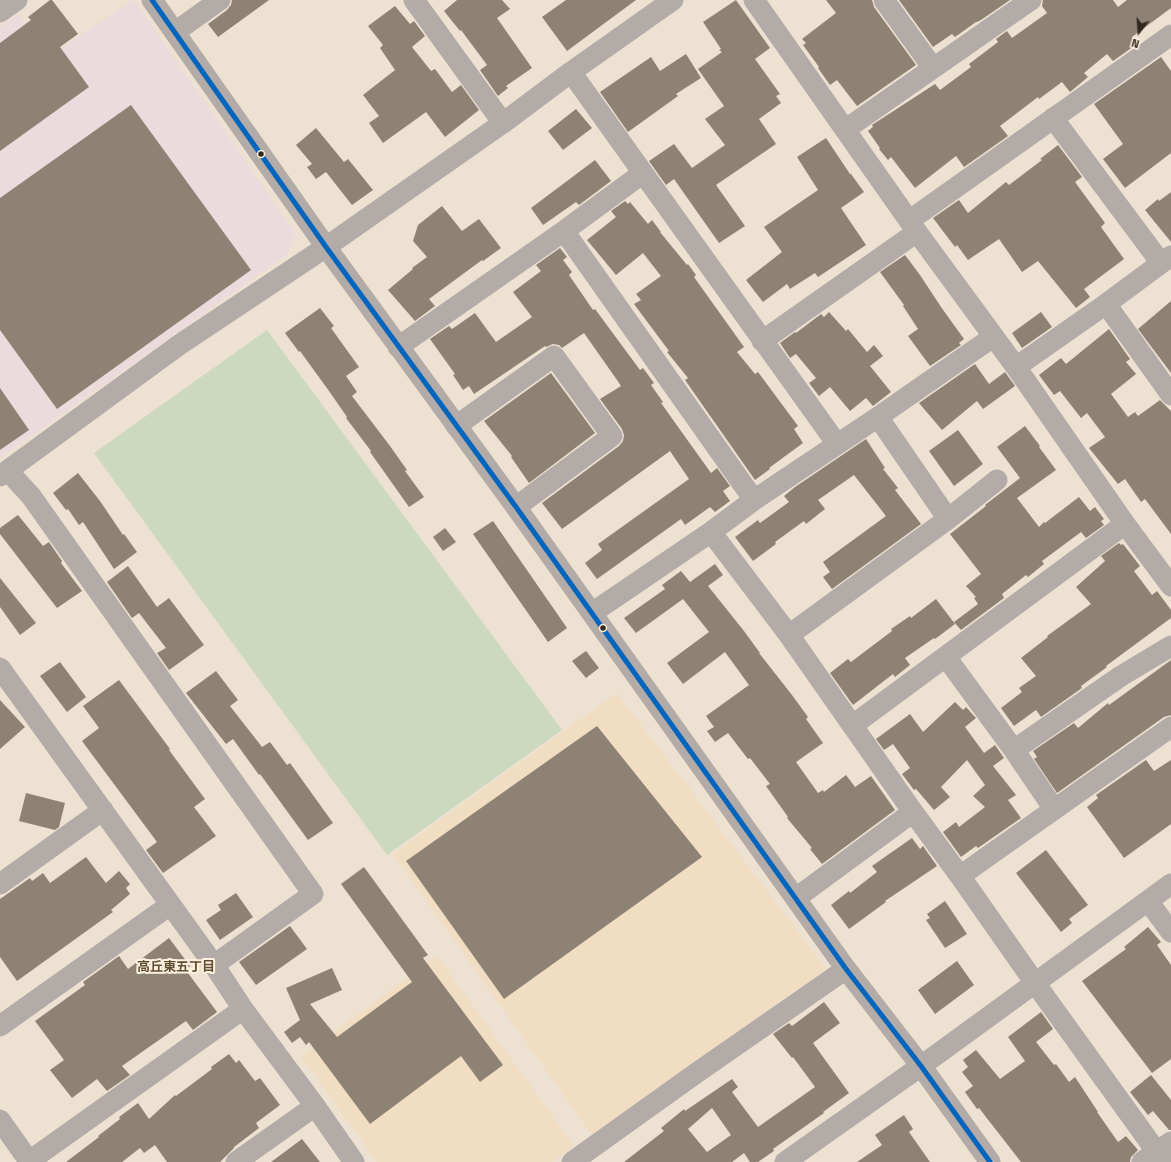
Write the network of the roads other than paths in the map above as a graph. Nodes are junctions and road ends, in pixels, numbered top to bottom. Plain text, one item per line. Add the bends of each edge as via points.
1 (17, 0) edge
2 (152, 0) edge
3 (220, 0) edge
4 (414, 0) edge
5 (673, 0) edge
6 (754, 0) edge
7 (884, 0) edge
8 (1031, 0) edge
9 (0, 12) edge
10 (175, 32) junction
11 (1171, 35) edge
12 (933, 68) junction
13 (571, 72) junction
14 (1053, 118) junction
15 (503, 123) junction
16 (846, 129) junction
17 (643, 173) junction
18 (913, 226) junction
19 (564, 231) junction
20 (326, 247) junction
21 (1166, 260) edge
22 (1106, 304) junction
23 (993, 337) junction
24 (762, 341) junction
25 (398, 347) junction
26 (1016, 367) junction
27 (1171, 395) edge
28 (878, 417) junction
29 (456, 426) junction
30 (837, 444) junction
31 (4, 474) edge
32 (997, 480) dead end
33 (754, 500) junction
34 (516, 507) junction
35 (948, 519) junction
36 (1125, 524) junction
37 (711, 532) junction
38 (1171, 586) edge
39 (592, 613) junction
40 (789, 634) junction
41 (1171, 646) edge
42 (946, 657) junction
43 (0, 668) edge
44 (853, 725) junction
45 (1171, 727) edge
46 (1014, 750) junction
47 (1054, 809) junction
48 (103, 810) junction
49 (913, 812) junction
50 (960, 876) junction
51 (0, 884) edge
52 (1171, 884) edge
53 (796, 898) junction
54 (1148, 901) junction
55 (170, 905) junction
56 (1171, 932) edge
57 (214, 965) junction
58 (846, 969) junction
59 (1035, 983) junction
60 (243, 1009) junction
61 (0, 1026) edge
62 (921, 1066) junction
63 (315, 1106) junction
64 (0, 1120) edge
65 (1158, 1154) edge
66 (807, 1155) edge
67 (28, 1162) edge
68 (236, 1162) edge
69 (354, 1162) edge
70 (572, 1162) edge
71 (785, 1162) edge
72 (990, 1162) edge

1 - 9 street
2 - 10 street
3 - 10 street
4 - 15 street
5 - 13 street
6 - 16 street
7 - 12 street
8 - 12 street
10 - 20 street
11 - 14 street
12 - 16 street
13 - 15 street
13 - 17 street
14 - 18 street
14 - 21 street
15 - 20 street
16 - 18 street
17 - 19 street
17 - 24 street
18 - 23 street
18 - 24 street
19 - 25 street
19 - 33 street
20 - 25 street
20 - 31 street via 179,345
21 - 22 street
22 - 26 street
22 - 27 street
23 - 26 street
23 - 28 street
24 - 30 street
25 - 29 street
26 - 36 street
28 - 30 street
28 - 35 street
29 - 34 street
29 - 34 street via 554,356 612,436
30 - 33 street
31 - 57 street via 31,496 312,894
32 - 35 street
33 - 37 street
34 - 39 street
35 - 40 street
36 - 38 street
36 - 42 street
37 - 39 street
37 - 40 street
39 - 53 street
40 - 44 street
41 - 46 street via 1121,676
42 - 44 street
42 - 46 street
43 - 48 street
44 - 49 street
45 - 47 street
46 - 47 street
47 - 50 street
48 - 51 street
48 - 55 street
49 - 50 street
49 - 53 street
50 - 59 street
52 - 54 street
53 - 58 street
54 - 56 street
54 - 59 street
55 - 57 street
55 - 61 street
57 - 60 street
58 - 62 street
58 - 70 street
59 - 62 street
59 - 65 street
60 - 63 street
60 - 67 street
62 - 66 street
62 - 72 street
63 - 68 street
63 - 69 street
64 - 67 street
66 - 71 street

